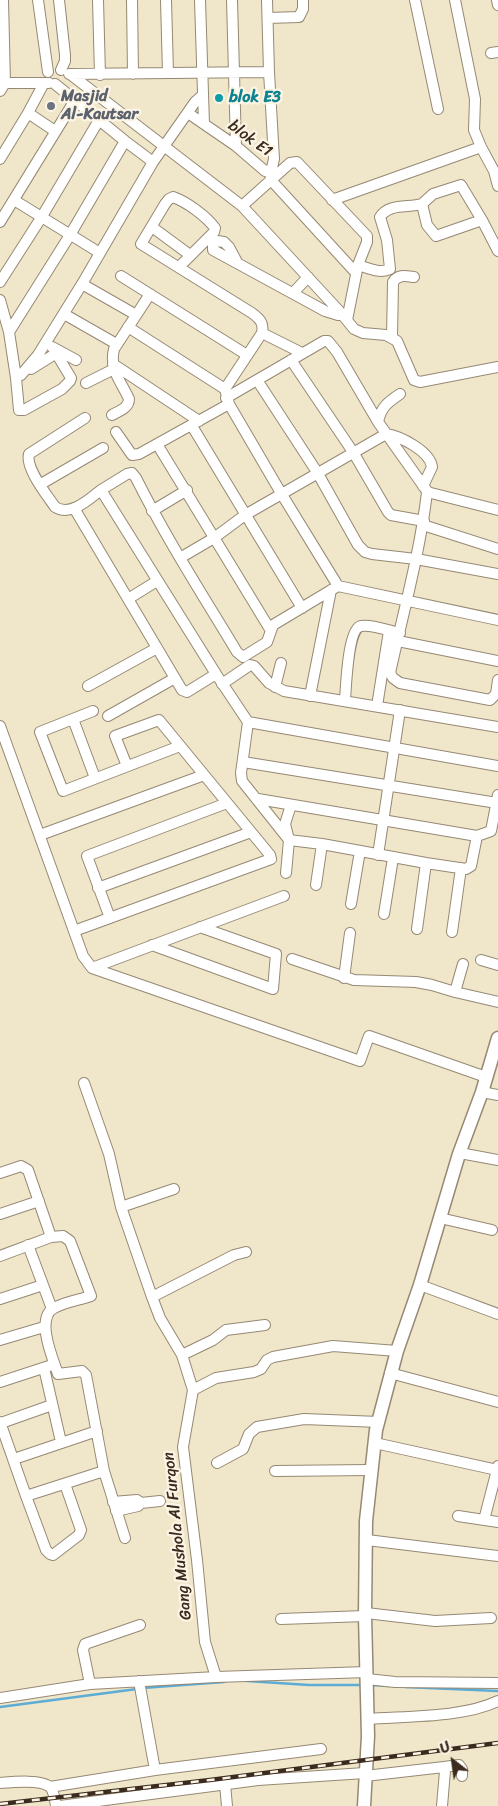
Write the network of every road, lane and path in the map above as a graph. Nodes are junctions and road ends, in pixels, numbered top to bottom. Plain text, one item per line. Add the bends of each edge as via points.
1 (3, 0) edge
2 (38, 0) edge
3 (59, 0) edge
4 (98, 0) edge
5 (132, 0) edge
6 (166, 0) edge
7 (200, 0) edge
8 (232, 0) edge
9 (268, 0) edge
10 (303, 0) edge
11 (415, 0) edge
12 (455, 0) edge
13 (497, 0) edge
14 (498, 5) edge
15 (268, 18) junction
16 (48, 72) junction
17 (201, 72) junction
18 (234, 72) junction
19 (269, 72) junction
20 (65, 73) junction
21 (168, 73) junction
22 (100, 74) junction
23 (133, 74) junction
24 (50, 83) junction
25 (2, 86) edge
26 (202, 95) junction
27 (75, 100) junction
28 (438, 109) dead end
29 (28, 113) junction
30 (188, 113) junction
31 (99, 120) junction
32 (204, 124) junction
33 (55, 131) junction
34 (125, 141) junction
35 (165, 146) junction
36 (236, 146) junction
37 (481, 147) junction
38 (0, 159) edge
39 (153, 162) junction
40 (270, 175) junction
41 (498, 186) edge
42 (14, 200) junction
43 (332, 200) junction
44 (422, 204) junction
45 (242, 206) junction
46 (41, 218) junction
47 (482, 220) junction
48 (0, 222) edge
49 (152, 227) junction
50 (70, 235) junction
51 (498, 251) edge
52 (100, 253) junction
53 (190, 255) junction
54 (237, 262) dead end
55 (179, 267) junction
56 (357, 269) junction
57 (387, 271) junction
58 (121, 276) dead end
59 (308, 277) junction
60 (414, 278) dead end
61 (395, 279) junction
62 (0, 282) edge
63 (82, 284) junction
64 (293, 292) junction
65 (150, 294) junction
66 (0, 300) edge
67 (131, 312) dead end
68 (64, 314) junction
69 (344, 316) junction
70 (128, 327) junction
71 (9, 332) junction
72 (262, 333) junction
73 (392, 338) junction
74 (113, 342) dead end
75 (51, 348) junction
76 (302, 353) junction
77 (247, 355) junction
78 (76, 360) dead end
79 (291, 360) junction
80 (113, 367) junction
81 (498, 367) edge
82 (19, 376) junction
83 (257, 380) junction
84 (86, 383) dead end
85 (400, 394) dead end
86 (226, 397) junction
87 (112, 415) dead end
88 (85, 418) dead end
89 (378, 422) junction
90 (195, 424) junction
91 (116, 432) dead end
92 (386, 434) junction
93 (157, 444) junction
94 (103, 448) dead end
95 (353, 452) junction
96 (317, 472) junction
97 (41, 484) junction
98 (425, 489) junction
99 (101, 490) junction
100 (187, 490) junction
101 (281, 493) junction
102 (74, 508) junction
103 (498, 510) edge
104 (152, 511) junction
105 (244, 515) junction
106 (424, 523) junction
107 (214, 538) junction
108 (498, 549) edge
109 (180, 558) junction
110 (416, 559) junction
111 (498, 574) edge
112 (157, 581) junction
113 (335, 588) junction
114 (128, 599) junction
115 (407, 600) junction
116 (302, 608) junction
117 (497, 620) edge
118 (272, 630) junction
119 (396, 635) junction
120 (157, 648) junction
121 (498, 662) edge
122 (281, 663) dead end
123 (216, 674) junction
124 (175, 678) junction
125 (498, 680) edge
126 (222, 684) junction
127 (88, 686) dead end
128 (275, 687) junction
129 (310, 696) junction
130 (345, 700) junction
131 (377, 706) junction
132 (400, 710) junction
133 (93, 711) dead end
134 (108, 716) dead end
135 (72, 719) junction
136 (248, 722) junction
137 (0, 726) edge
138 (498, 727) edge
139 (180, 746) junction
140 (394, 748) junction
141 (243, 762) junction
142 (127, 766) junction
143 (498, 766) edge
144 (204, 775) junction
145 (95, 778) junction
146 (389, 786) junction
147 (258, 799) junction
148 (497, 799) edge
149 (227, 803) junction
150 (291, 805) junction
151 (384, 820) junction
152 (251, 832) junction
153 (40, 835) junction
154 (477, 836) junction
155 (289, 840) junction
156 (322, 844) junction
157 (360, 851) junction
158 (378, 855) junction
159 (392, 858) junction
160 (426, 864) junction
161 (461, 868) junction
162 (286, 873) dead end
163 (316, 885) dead end
164 (98, 888) junction
165 (284, 896) dead end
166 (351, 904) dead end
167 (384, 914) dead end
168 (110, 918) junction
169 (200, 927) junction
170 (417, 929) dead end
171 (74, 931) junction
172 (452, 932) dead end
173 (350, 933) dead end
174 (152, 945) junction
175 (292, 959) dead end
176 (481, 960) dead end
177 (463, 964) dead end
178 (498, 965) edge
179 (92, 968) junction
180 (344, 978) junction
181 (454, 992) junction
182 (498, 1002) edge
183 (498, 1038) edge
184 (486, 1077) junction
185 (84, 1084) dead end
186 (482, 1092) junction
187 (498, 1095) edge
188 (460, 1153) junction
189 (498, 1160) edge
190 (0, 1173) edge
191 (174, 1189) dead end
192 (38, 1200) junction
193 (122, 1207) junction
194 (0, 1214) edge
195 (440, 1218) junction
196 (492, 1230) dead end
197 (51, 1237) junction
198 (28, 1245) junction
199 (246, 1252) dead end
200 (0, 1256) edge
201 (43, 1285) junction
202 (420, 1285) junction
203 (152, 1297) junction
204 (0, 1300) edge
205 (52, 1309) junction
206 (498, 1314) edge
207 (265, 1325) dead end
208 (44, 1327) junction
209 (0, 1340) edge
210 (397, 1351) junction
211 (182, 1355) junction
212 (57, 1369) junction
213 (45, 1373) junction
214 (390, 1373) junction
215 (0, 1382) edge
216 (193, 1390) junction
217 (498, 1402) edge
218 (52, 1404) junction
219 (379, 1422) junction
220 (1, 1425) edge
221 (97, 1431) junction
222 (61, 1442) junction
223 (374, 1443) junction
224 (14, 1459) junction
225 (217, 1463) dead end
226 (497, 1468) edge
227 (371, 1470) junction
228 (104, 1471) junction
229 (275, 1471) dead end
230 (65, 1484) junction
231 (26, 1496) junction
232 (160, 1501) dead end
233 (115, 1506) junction
234 (458, 1516) dead end
235 (484, 1520) junction
236 (498, 1522) edge
237 (125, 1538) dead end
238 (366, 1540) junction
239 (498, 1556) edge
240 (365, 1615) junction
241 (491, 1618) dead end
242 (281, 1619) dead end
243 (140, 1625) dead end
244 (216, 1677) junction
245 (367, 1678) junction
246 (90, 1684) junction
247 (498, 1684) edge
248 (140, 1688) junction
249 (0, 1698) edge
250 (498, 1701) edge
251 (367, 1719) junction
252 (321, 1748) dead end
253 (444, 1767) junction
254 (155, 1770) junction
255 (365, 1774) junction
256 (462, 1776) dead end
257 (0, 1783) edge
258 (225, 1784) junction
259 (50, 1786) junction
260 (95, 1803) edge
261 (56, 1806) edge
262 (60, 1806) edge
263 (227, 1806) edge
264 (364, 1806) edge
265 (442, 1806) edge

1 - 25 street
2 - 16 street
3 - 20 street
4 - 22 street
5 - 23 street
6 - 21 street
7 - 17 street
8 - 18 street
9 - 15 street
10 - 15 street via 299,17
11 - 28 street
12 - 37 street via 475,99 474,130
13 - 14 street
15 - 19 street
16 - 20 street via 56,68
16 - 24 street
17 - 18 street
17 - 21 street
17 - 26 street
18 - 19 street
18 - 36 street
19 - 40 street via 274,159
20 - 22 street
20 - 24 street via 61,81
20 - 35 street
21 - 23 street
22 - 23 street
24 - 25 street
24 - 27 street
24 - 29 street
26 - 30 street
26 - 32 street
27 - 31 street
27 - 33 street
29 - 33 street
29 - 38 street
30 - 32 street, blok E1
30 - 35 street
31 - 34 street
31 - 46 street
32 - 36 street, blok E1
33 - 42 street
34 - 39 street
34 - 50 street
35 - 39 street
35 - 45 street
36 - 40 street, blok E1
37 - 41 street
37 - 43 street
39 - 52 street
40 - 43 street via 297,162
40 - 45 street
40 - 56 street, blok E1
42 - 46 street
42 - 48 street
43 - 56 street via 367,236
44 - 47 street via 427,225 436,236
44 - 47 street via 433,194 461,185
44 - 57 street via 389,209 380,217 390,258
45 - 59 street
46 - 50 street
46 - 62 street
47 - 51 street
49 - 53 street
49 - 53 street via 169,199 173,197 186,204 214,228 214,232
49 - 55 street via 141,244
50 - 52 street
50 - 71 street
52 - 63 street
53 - 55 street
54 - 64 street
55 - 72 street via 259,318
56 - 57 street
56 - 69 street
57 - 61 street
58 - 65 street
59 - 64 street
59 - 69 street
60 - 61 street via 400,276
61 - 73 street
63 - 67 street
63 - 68 street
64 - 69 street via 334,315
65 - 70 street
65 - 77 street
66 - 71 street
68 - 74 street
68 - 75 street
69 - 73 street via 354,329
70 - 80 street via 114,349
70 - 86 street
71 - 82 street
72 - 76 street
72 - 77 street
73 - 81 street via 399,343 415,381
75 - 78 street
75 - 82 street
75 - 82 street
75 - 82 street via 71,379 69,383 19,410
76 - 79 street
76 - 89 street via 324,341 330,343
77 - 86 street
79 - 83 street
79 - 95 street
80 - 84 street
80 - 87 street via 129,403
80 - 90 street
83 - 86 street
83 - 96 street
85 - 89 street via 383,407
86 - 90 street
86 - 101 street
88 - 97 street via 29,454 29,463
89 - 92 street
90 - 93 street
90 - 105 street
91 - 93 street via 132,455
92 - 95 street
92 - 98 street
92 - 98 street via 396,435 430,460 432,467
93 - 100 street
94 - 97 street
95 - 96 street
95 - 106 street via 388,512
96 - 101 street
96 - 110 street via 362,549 372,554
97 - 102 street via 55,508
98 - 103 street
98 - 106 street
99 - 102 street
99 - 104 street via 132,473
99 - 112 street
100 - 104 street
100 - 107 street
101 - 105 street
101 - 113 street
102 - 114 street
104 - 109 street
105 - 107 street
105 - 116 street
106 - 108 street
106 - 110 street
107 - 109 street
107 - 118 street
109 - 118 street via 240,655 244,657 268,642
110 - 111 street
110 - 115 street
112 - 114 street
112 - 123 street
113 - 115 street
113 - 116 street
113 - 129 street
114 - 120 street
115 - 117 street
115 - 119 street
116 - 118 street via 273,625
119 - 121 street
119 - 125 street via 390,676 400,683 490,700 496,694
119 - 130 street via 366,626 355,630 351,640
119 - 131 street
120 - 124 street
120 - 127 street
122 - 128 street
123 - 124 street via 187,692
123 - 126 street
124 - 134 street
126 - 128 street via 250,665
126 - 136 street
128 - 129 street
129 - 130 street
130 - 131 street
131 - 132 street
132 - 138 street
132 - 140 street
133 - 135 street
135 - 145 street
135 - 145 street via 40,732 63,791
136 - 140 street
136 - 141 street
137 - 153 street
139 - 142 street
139 - 142 street via 159,720 115,736
139 - 144 street
140 - 143 street
140 - 146 street
141 - 146 street
141 - 147 street via 242,781
142 - 145 street
144 - 149 street
144 - 153 street
146 - 148 street
146 - 151 street
147 - 150 street
147 - 155 street
148 - 154 street via 491,830
149 - 152 street
149 - 164 street via 87,856
150 - 151 street
150 - 155 street via 285,828
151 - 154 street
151 - 158 street
152 - 164 street
152 - 168 street via 270,855 270,860
153 - 171 street
154 - 161 street via 471,866
155 - 156 street
155 - 162 street
156 - 157 street
156 - 163 street
157 - 158 street
157 - 166 street
158 - 159 street
159 - 160 street
159 - 167 street
160 - 161 street
160 - 170 street
161 - 172 street
164 - 168 street
165 - 169 street
168 - 171 street
169 - 174 street
169 - 174 street via 276,954 273,989
171 - 179 street
173 - 180 street
174 - 179 street
175 - 180 street
176 - 178 street
177 - 181 street
179 - 184 street via 360,1061 369,1036
180 - 181 street via 432,984
181 - 182 street
183 - 184 street
184 - 186 street
185 - 193 street via 109,1154
186 - 187 street
186 - 188 street
188 - 189 street
188 - 195 street
190 - 192 street via 25,1167
191 - 193 street
192 - 194 street
192 - 197 street
193 - 203 street
195 - 196 street
195 - 202 street
197 - 198 street
197 - 205 street via 63,1236 70,1241 91,1296
198 - 200 street
198 - 201 street
199 - 203 street
201 - 204 street
201 - 205 street
202 - 206 street
202 - 210 street
203 - 211 street via 160,1318
205 - 208 street via 46,1316
207 - 211 street via 226,1330
208 - 209 street
208 - 212 street
210 - 214 street
210 - 216 street via 333,1346 273,1357 254,1372 216,1378
211 - 216 street
212 - 213 street
212 - 221 street via 82,1371 86,1375
213 - 215 street
213 - 218 street
214 - 217 street
214 - 219 street
216 - 244 street, Gang Mushola Al Furqon via 182,1447 205,1642
218 - 220 street
218 - 222 street
219 - 223 street
219 - 225 street via 304,1419 257,1427 249,1434 243,1449
220 - 224 street
221 - 222 street
221 - 228 street
222 - 224 street
223 - 226 street
223 - 227 street
224 - 231 street
226 - 235 street
227 - 229 street
227 - 238 street
228 - 230 street
228 - 233 street
230 - 231 street
230 - 231 street via 81,1530 53,1555 46,1550
232 - 233 street via 141,1503 136,1500
233 - 237 street
234 - 235 street
235 - 236 street
238 - 239 street
238 - 240 street
240 - 241 street via 435,1621
240 - 242 street
240 - 245 street
243 - 246 street via 85,1644 83,1650
244 - 245 street
244 - 248 street
245 - 247 street via 395,1682
245 - 251 street
246 - 248 street
246 - 249 street
248 - 254 street
250 - 251 street via 470,1710 434,1715
251 - 255 street
252 - 254 street
253 - 255 street
253 - 256 street via 459,1765
253 - 265 street
254 - 259 street
255 - 258 street
255 - 264 street
257 - 259 street via 37,1782
258 - 260 street
258 - 263 street
259 - 261 street
260 - 262 street

